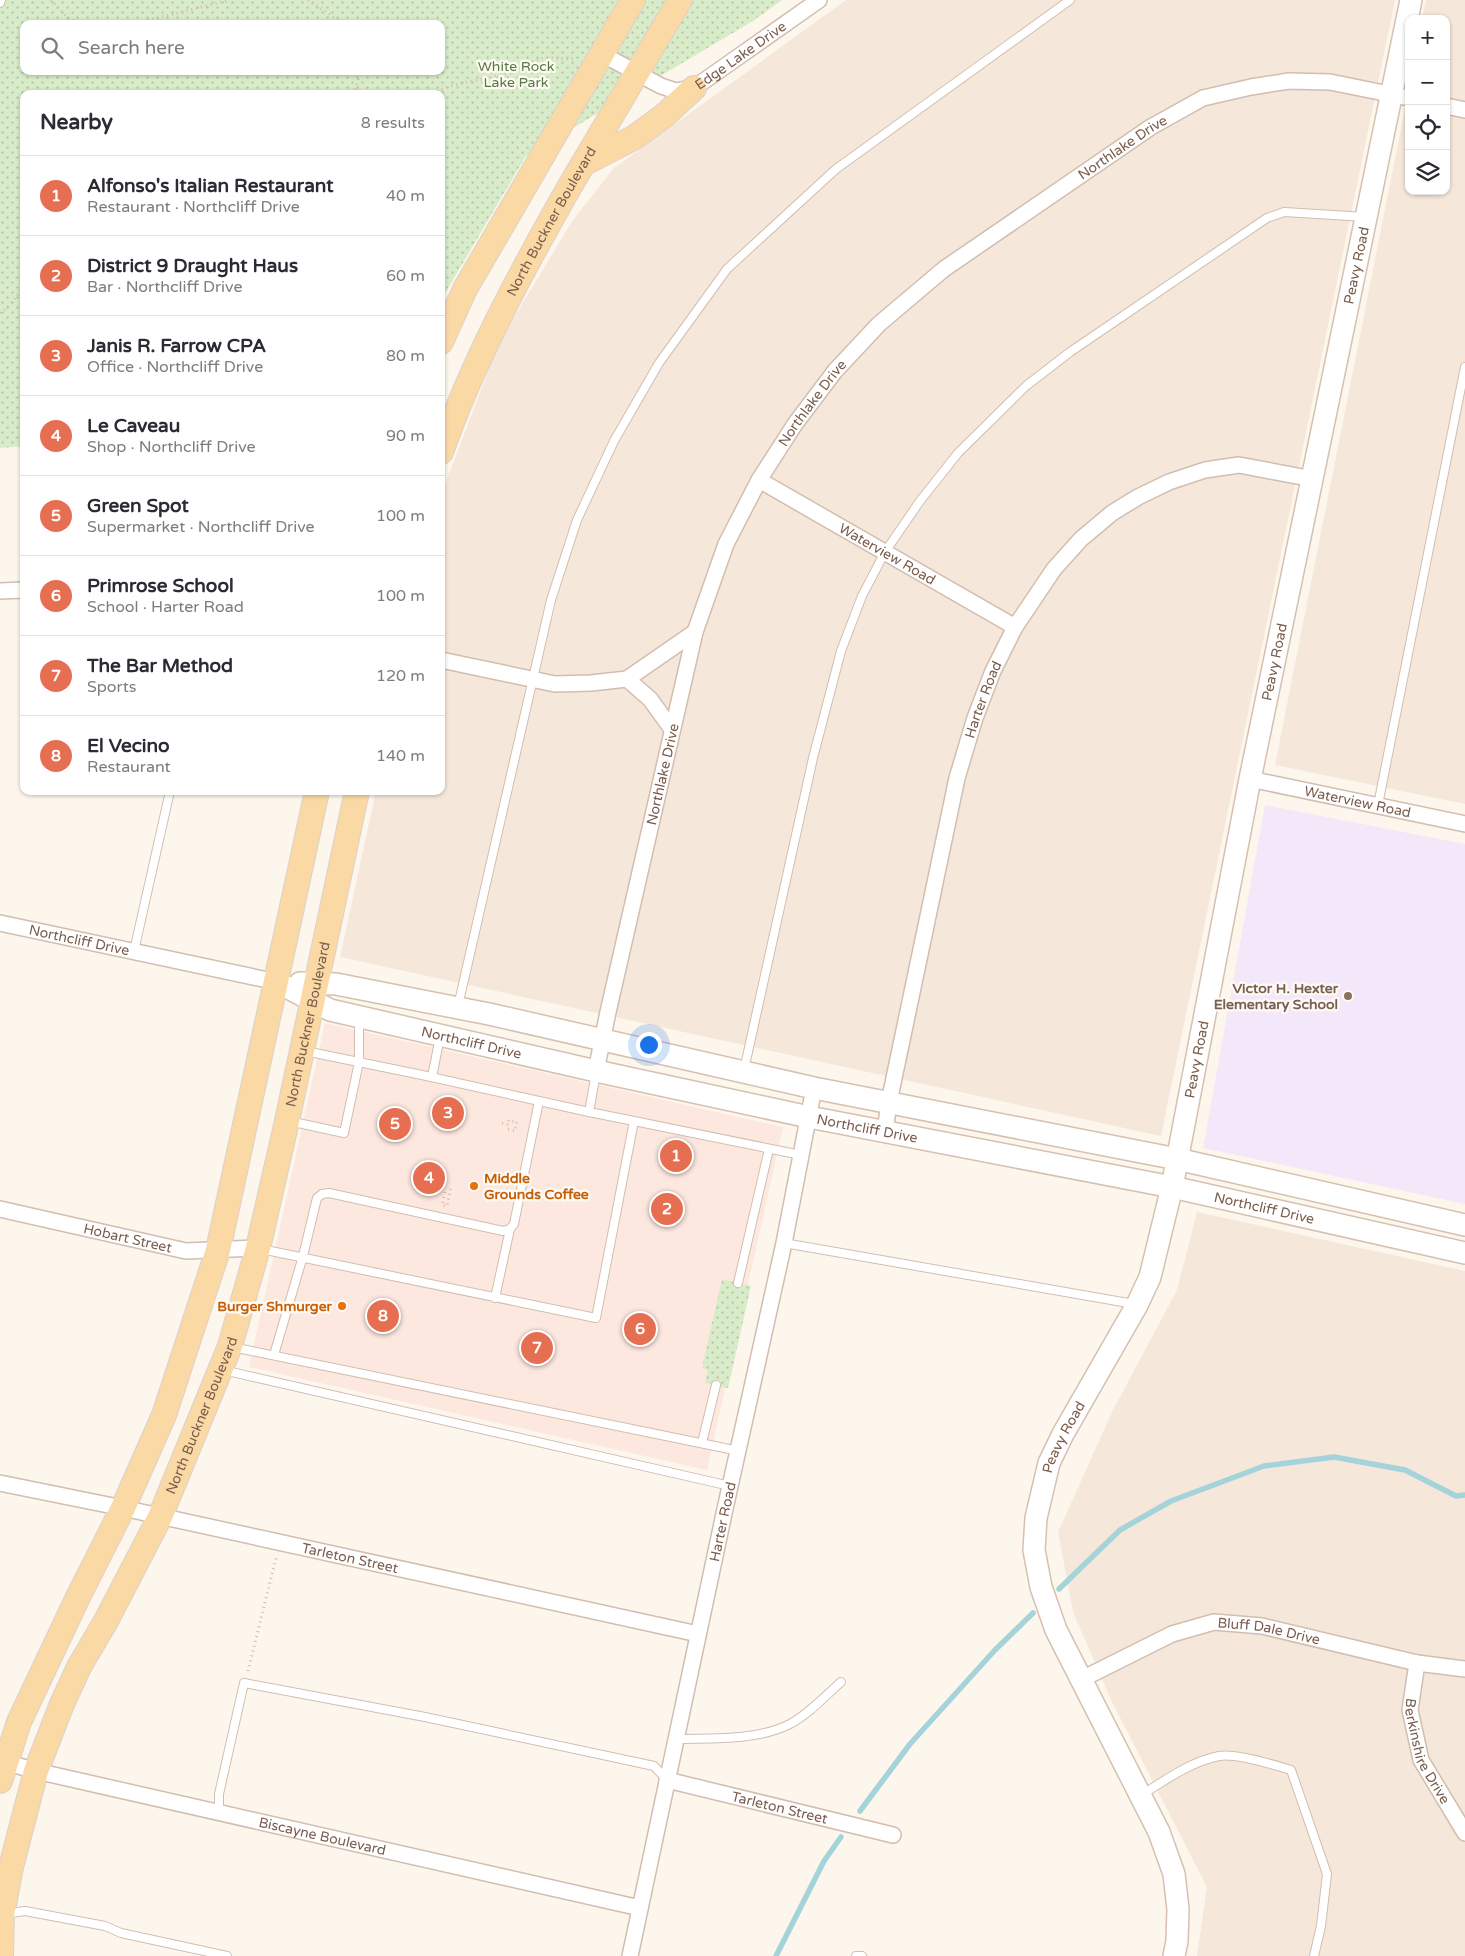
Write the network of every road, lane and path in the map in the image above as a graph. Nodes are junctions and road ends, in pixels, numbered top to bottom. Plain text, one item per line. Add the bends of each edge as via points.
1 (51, 0) edge
2 (230, 0) edge
3 (308, 0) edge
4 (633, 0) edge
5 (680, 0) edge
6 (819, 0) edge
7 (1070, 0) edge
8 (1411, 0) edge
9 (73, 20) edge
10 (150, 20) edge
11 (336, 20) edge
12 (602, 54) junction
13 (636, 73) junction
14 (359, 75) edge
15 (694, 88) junction
16 (355, 90) edge
17 (441, 90) edge
18 (1400, 97) edge
19 (1450, 107) edge
20 (1465, 110) edge
21 (583, 164) junction
22 (1366, 217) junction
23 (20, 292) edge
24 (0, 313) edge
25 (445, 333) edge
26 (1465, 368) edge
27 (445, 441) edge
28 (1312, 479) junction
29 (759, 480) junction
30 (885, 552) junction
31 (20, 590) edge
32 (0, 591) edge
33 (1015, 627) junction
34 (695, 632) junction
35 (445, 661) edge
36 (627, 678) junction
37 (533, 680) junction
38 (671, 728) junction
39 (1250, 779) junction
40 (169, 795) edge
41 (316, 795) edge
42 (356, 795) edge
43 (1378, 805) junction
44 (1465, 824) edge
45 (0, 923) edge
46 (134, 951) junction
47 (277, 982) junction
48 (315, 992) junction
49 (458, 1009) junction
50 (359, 1016) junction
51 (441, 1034) junction
52 (602, 1039) junction
53 (303, 1051) junction
54 (359, 1062) junction
55 (596, 1071) junction
56 (744, 1072) junction
57 (432, 1077) junction
58 (814, 1088) junction
59 (539, 1101) junction
60 (889, 1102) junction
61 (588, 1112) junction
62 (809, 1117) junction
63 (287, 1121) junction
64 (634, 1121) junction
65 (502, 1123) dead end
66 (507, 1129) dead end
67 (885, 1132) junction
68 (769, 1149) junction
69 (801, 1155) junction
70 (1176, 1159) junction
71 (452, 1187) dead end
72 (1172, 1187) junction
73 (445, 1192) dead end
74 (0, 1209) edge
75 (1465, 1225) edge
76 (510, 1229) junction
77 (784, 1243) junction
78 (258, 1248) junction
79 (218, 1250) junction
80 (1465, 1253) edge
81 (303, 1256) junction
82 (738, 1283) dead end
83 (495, 1298) junction
84 (1137, 1305) junction
85 (230, 1346) junction
86 (274, 1355) junction
87 (221, 1369) junction
88 (716, 1385) dead end
89 (702, 1443) junction
90 (739, 1451) junction
91 (0, 1483) edge
92 (730, 1486) junction
93 (123, 1508) junction
94 (160, 1517) junction
95 (279, 1543) junction
96 (698, 1634) junction
97 (1417, 1663) junction
98 (1465, 1669) edge
99 (1082, 1679) junction
100 (841, 1682) dead end
101 (244, 1683) junction
102 (676, 1739) junction
103 (36, 1771) junction
104 (3, 1772) edge
105 (667, 1780) junction
106 (1142, 1795) junction
107 (218, 1812) junction
108 (1463, 1826) edge
109 (893, 1835) dead end
110 (640, 1908) junction
111 (1, 1914) edge
112 (1, 1956) edge
113 (227, 1956) edge
114 (630, 1956) edge
115 (856, 1956) edge
116 (862, 1956) edge
117 (1174, 1956) edge
118 (1314, 1956) edge

1 - 9 path
2 - 10 path
3 - 11 path
4 - 12 main road
5 - 13 main road, North Buckner Boulevard
6 - 15 street, Edge Lake Drive
7 - 37 lane via 836,169 727,269 659,363 614,441 577,520 551,600
8 - 18 street, Peavy Road
12 - 13 street, Edge Lake Drive
12 - 17 path via 535,60 514,72
12 - 25 main road via 465,289
13 - 15 street, Edge Lake Drive via 676,91
13 - 21 main road, North Buckner Boulevard
14 - 16 path
15 - 21 main road via 635,137
18 - 22 street, Peavy Road
18 - 29 street, Northlake Drive via 1330,82 1289,81 1203,98 1151,127 944,268 879,324 836,371 795,424
19 - 20 street
21 - 27 main road, North Buckner Boulevard via 504,305
22 - 28 street, Peavy Road
22 - 30 lane via 1284,212 1266,218 1070,352 1026,386 958,453
23 - 24 path
26 - 43 lane
28 - 33 street, Harter Road via 1239,465 1205,470 1138,497 1112,513 1081,539 1054,569
28 - 39 street, Peavy Road
29 - 30 street, Waterview Road
29 - 34 street, Northlake Drive via 726,544
30 - 33 street, Waterview Road
30 - 56 lane via 862,596 841,651
31 - 32 street
33 - 60 street, Harter Road via 993,671 957,778
34 - 36 street
34 - 38 street, Northlake Drive
35 - 37 street
36 - 37 street via 555,684
36 - 38 street via 650,699
37 - 49 lane
38 - 52 street, Northlake Drive
39 - 43 street, Waterview Road
39 - 70 street, Peavy Road
40 - 46 lane
41 - 47 main road
42 - 48 main road, North Buckner Boulevard
43 - 44 street, Waterview Road
45 - 46 street, Northcliff Drive
46 - 47 street, Northcliff Drive
47 - 48 street, Northcliff Drive
47 - 79 main road
48 - 49 street, Northcliff Drive via 336,984
48 - 50 street, Northcliff Drive via 330,1010
48 - 53 main road, North Buckner Boulevard
49 - 52 street, Northcliff Drive
50 - 51 street, Northcliff Drive
50 - 54 lane
51 - 55 street, Northcliff Drive
51 - 57 lane
52 - 55 street, Northlake Drive
52 - 56 street, Northcliff Drive
53 - 54 lane
53 - 63 main road, North Buckner Boulevard
54 - 57 lane
54 - 63 lane via 344,1133
55 - 61 lane
55 - 62 street, Northcliff Drive
56 - 58 street, Northcliff Drive
57 - 59 lane
58 - 60 street, Northcliff Drive
58 - 62 street, Harter Road
59 - 61 lane
59 - 76 lane via 514,1224
60 - 67 street, Harter Road
60 - 70 street, Northcliff Drive
61 - 64 lane
62 - 67 street, Northcliff Drive
62 - 69 street, Harter Road
63 - 78 main road, North Buckner Boulevard
64 - 68 lane
64 - 83 lane via 596,1318
65 - 66 path via 508,1125 509,1120 517,1122 515,1131
67 - 72 street, Northcliff Drive
68 - 69 lane
68 - 82 lane
69 - 77 street, Harter Road
70 - 72 street, Peavy Road
70 - 75 street, Northcliff Drive
71 - 73 path via 447,1206 442,1205
72 - 80 street, Northcliff Drive
72 - 84 street, Peavy Road via 1150,1277
74 - 79 street, Hobart Street via 186,1251
76 - 81 lane via 503,1231 329,1193 317,1198
76 - 83 lane
77 - 84 lane
77 - 90 street, Harter Road
78 - 79 street, Hobart Street
78 - 81 lane
78 - 85 main road, North Buckner Boulevard
79 - 93 main road via 164,1415
81 - 83 lane
81 - 86 lane
84 - 99 street, Peavy Road via 1049,1463 1036,1518 1034,1550 1041,1587 1056,1630
85 - 86 lane
85 - 87 main road, North Buckner Boulevard
86 - 89 lane
87 - 92 lane
87 - 94 main road, North Buckner Boulevard
88 - 89 lane
89 - 90 lane
90 - 92 street, Harter Road
91 - 93 street, Tarleton Street
92 - 96 street, Harter Road
93 - 94 street, Tarleton Street
93 - 104 main road via 35,1687
94 - 95 street, Tarleton Street
94 - 103 main road, North Buckner Boulevard via 79,1667
95 - 96 street, Tarleton Street
95 - 101 path
96 - 102 street, Harter Road
97 - 98 street, Bluff Dale Drive
97 - 99 street, Bluff Dale Drive via 1262,1626 1214,1622 1172,1634
97 - 108 street, Berkinshire Drive via 1410,1710 1421,1760
99 - 106 street, Peavy Road
100 - 102 lane via 790,1724 739,1738
101 - 105 lane via 654,1766
101 - 107 lane via 219,1794
102 - 105 street, Harter Road
103 - 104 street, Biscayne Boulevard
103 - 107 street, Biscayne Boulevard
103 - 111 main road, North Buckner Boulevard
105 - 109 street, Tarleton Street
105 - 110 street, Harter Road
106 - 117 street, Peavy Road via 1174,1874 1178,1909
106 - 118 lane via 1187,1766 1220,1756 1268,1762 1291,1770 1328,1874
107 - 110 street, Biscayne Boulevard
110 - 114 street, Harter Road
111 - 112 main road, North Buckner Boulevard
111 - 113 lane via 25,1911 105,1926 121,1933
115 - 116 lane

